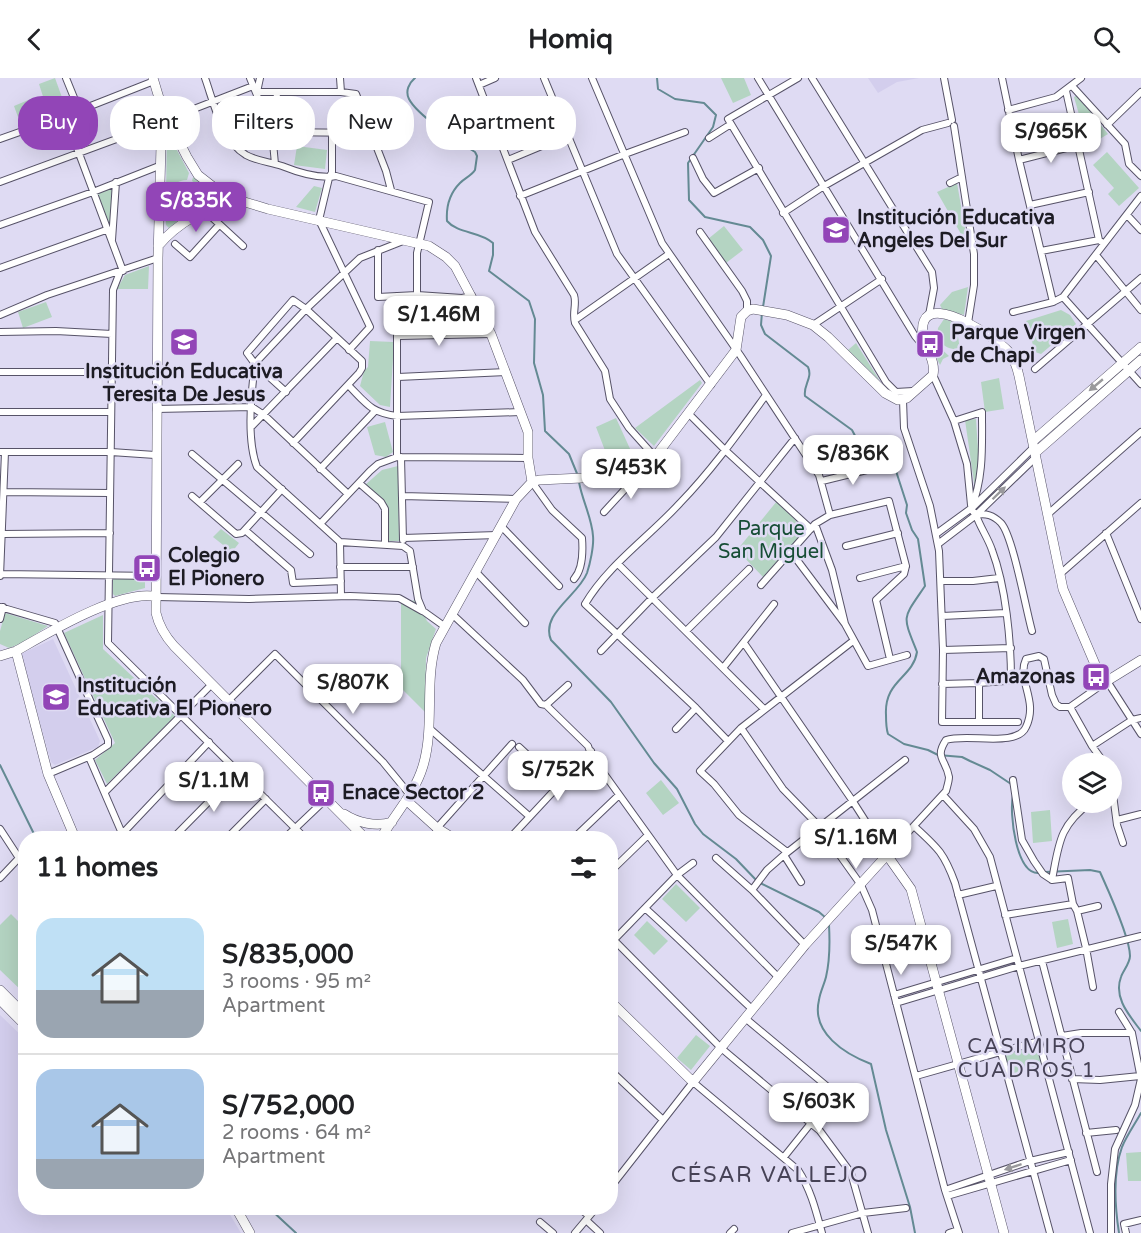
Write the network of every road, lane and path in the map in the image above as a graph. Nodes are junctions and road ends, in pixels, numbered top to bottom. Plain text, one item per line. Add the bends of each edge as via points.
1 (66, 78) edge
2 (205, 78) edge
3 (250, 78) edge
4 (260, 78) edge
5 (340, 78) edge
6 (476, 78) edge
7 (495, 78) edge
8 (544, 78) edge
9 (592, 78) edge
10 (758, 78) edge
11 (798, 78) edge
12 (812, 78) edge
13 (944, 78) edge
14 (1002, 78) edge
15 (1081, 78) edge
16 (153, 79) edge
17 (479, 85) junction
18 (1072, 86) junction
19 (255, 89) junction
20 (1066, 91) junction
21 (277, 92) junction
22 (341, 92) junction
23 (1141, 92) edge
24 (768, 95) junction
25 (73, 96) edge
26 (158, 96) edge
27 (230, 96) edge
28 (258, 96) edge
29 (277, 96) edge
30 (357, 96) edge
31 (483, 96) edge
32 (551, 96) edge
33 (212, 98) edge
34 (98, 102) edge
35 (1008, 110) junction
36 (951, 123) junction
37 (731, 124) junction
38 (1107, 125) junction
39 (685, 132) dead end
40 (18, 133) edge
41 (709, 138) dead end
42 (0, 139) edge
43 (110, 142) edge
44 (1078, 146) junction
45 (77, 150) edge
46 (161, 150) edge
47 (183, 150) edge
48 (241, 150) edge
49 (274, 150) edge
50 (332, 150) edge
51 (377, 150) edge
52 (504, 150) edge
53 (532, 150) edge
54 (574, 150) edge
55 (78, 154) junction
56 (625, 154) junction
57 (693, 158) dead end
58 (508, 160) junction
59 (1019, 160) junction
60 (865, 162) junction
61 (275, 164) junction
62 (159, 166) junction
63 (759, 168) junction
64 (583, 171) junction
65 (1141, 176) edge
66 (962, 177) junction
67 (328, 178) junction
68 (0, 182) edge
69 (116, 182) junction
70 (950, 183) dead end
71 (824, 186) junction
72 (390, 190) junction
73 (93, 192) junction
74 (1089, 192) junction
75 (520, 196) junction
76 (1141, 196) edge
77 (234, 200) junction
78 (1030, 205) junction
79 (204, 210) junction
80 (783, 213) junction
81 (1127, 214) junction
82 (318, 220) junction
83 (0, 225) edge
84 (219, 225) junction
85 (106, 230) junction
86 (1141, 230) edge
87 (700, 232) dead end
88 (403, 240) junction
89 (1101, 242) junction
90 (112, 243) junction
91 (175, 244) dead end
92 (419, 244) junction
93 (158, 246) junction
94 (243, 246) dead end
95 (378, 250) junction
96 (1041, 251) junction
97 (669, 254) junction
98 (1096, 255) junction
99 (158, 258) junction
100 (0, 268) edge
101 (122, 272) junction
102 (344, 272) junction
103 (634, 278) junction
104 (1141, 278) edge
105 (882, 279) junction
106 (1125, 292) junction
107 (417, 295) junction
108 (397, 296) junction
109 (472, 296) junction
110 (1063, 297) junction
111 (1053, 302) junction
112 (840, 306) junction
113 (306, 309) junction
114 (750, 310) junction
115 (1141, 310) edge
116 (1013, 312) dead end
117 (0, 315) edge
118 (929, 315) junction
119 (575, 320) junction
120 (968, 322) junction
121 (1088, 323) junction
122 (813, 326) junction
123 (0, 332) edge
124 (112, 334) junction
125 (491, 334) junction
126 (398, 336) junction
127 (337, 338) junction
128 (1141, 347) edge
129 (349, 350) junction
130 (736, 350) junction
131 (927, 350) junction
132 (1141, 360) edge
133 (255, 364) junction
134 (1126, 366) junction
135 (1035, 369) dead end
136 (0, 372) edge
137 (112, 372) junction
138 (506, 372) junction
139 (933, 375) junction
140 (398, 377) junction
141 (1141, 384) edge
142 (348, 385) junction
143 (711, 385) junction
144 (917, 390) junction
145 (286, 392) junction
146 (766, 395) junction
147 (903, 400) junction
148 (252, 407) junction
149 (156, 409) junction
150 (375, 411) junction
151 (0, 412) edge
152 (110, 412) junction
153 (520, 412) junction
154 (689, 414) junction
155 (264, 415) junction
156 (397, 416) junction
157 (954, 421) junction
158 (251, 427) junction
159 (1141, 432) edge
160 (795, 438) junction
161 (292, 443) junction
162 (1035, 449) junction
163 (725, 450) junction
164 (3, 452) edge
165 (111, 452) junction
166 (192, 454) dead end
167 (155, 455) junction
168 (399, 457) junction
169 (655, 457) junction
170 (528, 458) junction
171 (238, 464) dead end
172 (879, 467) dead end
173 (320, 469) junction
174 (631, 474) junction
175 (222, 479) junction
176 (761, 481) junction
177 (822, 481) junction
178 (532, 482) junction
179 (358, 483) junction
180 (282, 489) junction
181 (4, 492) junction
182 (110, 493) junction
183 (192, 495) dead end
184 (348, 495) junction
185 (402, 496) junction
186 (516, 499) junction
187 (200, 502) junction
188 (1138, 505) edge
189 (971, 509) junction
190 (604, 512) dead end
191 (261, 513) junction
192 (1141, 513) edge
193 (1048, 514) junction
194 (830, 515) junction
195 (976, 516) junction
196 (2, 522) edge
197 (320, 524) junction
198 (813, 526) junction
199 (245, 530) junction
200 (500, 531) junction
201 (110, 533) junction
202 (898, 533) junction
203 (1106, 533) junction
204 (3, 534) junction
205 (936, 534) junction
206 (403, 538) junction
207 (340, 542) junction
208 (938, 544) junction
209 (385, 545) junction
210 (403, 546) junction
211 (846, 546) dead end
212 (791, 552) junction
213 (310, 554) dead end
214 (618, 564) junction
215 (0, 565) edge
216 (906, 566) junction
217 (340, 567) junction
218 (413, 567) junction
219 (749, 569) dead end
220 (476, 572) junction
221 (1060, 574) junction
222 (0, 575) edge
223 (109, 575) junction
224 (157, 576) junction
225 (860, 578) dead end
226 (999, 578) junction
227 (574, 579) dead end
228 (341, 581) junction
229 (941, 581) junction
230 (761, 585) dead end
231 (559, 586) dead end
232 (341, 596) junction
233 (157, 597) junction
234 (652, 598) junction
235 (109, 604) junction
236 (774, 604) dead end
237 (2, 607) edge
238 (423, 611) junction
239 (1005, 613) junction
240 (452, 614) junction
241 (942, 616) junction
242 (0, 619) edge
243 (1141, 619) edge
244 (525, 623) dead end
245 (845, 624) junction
246 (444, 626) junction
247 (57, 628) junction
248 (686, 631) junction
249 (1032, 631) dead end
250 (617, 634) junction
251 (853, 641) junction
252 (744, 643) junction
253 (0, 648) edge
254 (1011, 648) junction
255 (943, 650) junction
256 (14, 651) junction
257 (600, 651) dead end
258 (907, 655) dead end
259 (0, 656) edge
260 (890, 659) junction
261 (1141, 660) edge
262 (723, 668) junction
263 (1107, 681) junction
264 (979, 683) junction
265 (212, 684) junction
266 (942, 684) junction
267 (568, 685) dead end
268 (781, 695) junction
269 (229, 700) junction
270 (546, 705) junction
271 (1068, 707) junction
272 (696, 708) junction
273 (764, 710) junction
274 (182, 714) junction
275 (1141, 718) edge
276 (1132, 720) junction
277 (979, 721) junction
278 (1018, 722) dead end
279 (429, 728) junction
280 (741, 728) junction
281 (676, 729) dead end
282 (1141, 734) edge
283 (727, 740) junction
284 (209, 742) junction
285 (1092, 746) junction
286 (591, 751) junction
287 (1097, 753) edge
288 (90, 757) junction
289 (905, 760) dead end
290 (238, 772) junction
291 (48, 774) junction
292 (484, 776) junction
293 (1013, 780) dead end
294 (559, 784) junction
295 (105, 792) junction
296 (944, 793) junction
297 (619, 795) junction
298 (408, 798) junction
299 (266, 799) junction
300 (326, 799) junction
301 (852, 800) junction
302 (340, 812) junction
303 (1077, 813) edge
304 (1116, 813) edge
305 (1141, 814) edge
306 (529, 816) junction
307 (1117, 820) junction
308 (392, 822) junction
309 (819, 826) junction
310 (915, 826) junction
311 (437, 828) junction
312 (0, 829) edge
313 (295, 829) joint
314 (72, 831) edge
315 (121, 831) edge
316 (128, 831) edge
317 (180, 831) edge
318 (234, 831) edge
319 (357, 831) edge
320 (386, 831) edge
321 (436, 831) edge
322 (442, 831) edge
323 (516, 831) edge
324 (581, 831) edge
325 (647, 836) junction
326 (1123, 843) dead end
327 (785, 854) junction
328 (887, 855) junction
329 (18, 856) edge
330 (716, 858) dead end
331 (18, 859) edge
332 (693, 863) dead end
333 (618, 864) edge
334 (677, 875) junction
335 (1053, 876) junction
336 (0, 878) edge
337 (801, 882) dead end
338 (861, 885) junction
339 (996, 886) junction
340 (752, 890) junction
341 (958, 895) junction
342 (1073, 904) junction
343 (1098, 906) dead end
344 (646, 909) junction
345 (1077, 911) junction
346 (1005, 915) junction
347 (618, 935) edge
348 (1141, 936) edge
349 (808, 942) junction
350 (618, 946) edge
351 (1086, 948) junction
352 (1017, 958) junction
353 (1042, 961) junction
354 (1019, 966) junction
355 (978, 969) junction
356 (778, 977) junction
357 (981, 977) junction
358 (937, 985) junction
359 (1093, 987) dead end
360 (0, 990) edge
361 (894, 995) junction
362 (0, 1000) edge
363 (896, 1003) junction
364 (18, 1008) edge
365 (618, 1009) edge
366 (752, 1009) junction
367 (1119, 1012) dead end
368 (18, 1018) edge
369 (745, 1018) junction
370 (1132, 1034) junction
371 (1062, 1036) junction
372 (1039, 1041) junction
373 (721, 1048) junction
374 (1001, 1051) junction
375 (958, 1064) junction
376 (916, 1076) junction
377 (1140, 1076) edge
378 (618, 1078) edge
379 (1072, 1079) junction
380 (693, 1082) junction
381 (663, 1120) junction
382 (812, 1123) junction
383 (1116, 1130) dead end
384 (1086, 1133) junction
385 (1069, 1152) junction
386 (784, 1157) junction
387 (1071, 1160) junction
388 (1030, 1161) junction
389 (1033, 1170) junction
390 (1097, 1172) dead end
391 (618, 1178) edge
392 (988, 1179) junction
393 (946, 1193) junction
394 (906, 1208) dead end
395 (862, 1213) junction
396 (241, 1215) edge
397 (585, 1215) edge
398 (590, 1215) edge
399 (587, 1218) junction
400 (1141, 1220) edge
401 (540, 1222) dead end
402 (819, 1224) junction
403 (958, 1231) edge
404 (250, 1233) edge
405 (553, 1233) edge
406 (574, 1233) edge
407 (600, 1233) edge
408 (792, 1233) edge
409 (822, 1233) edge
410 (868, 1233) edge
411 (949, 1233) edge
412 (1004, 1233) edge
413 (1050, 1233) edge
414 (1090, 1233) edge
415 (1110, 1233) edge
416 (1126, 1233) edge

1 - 25 street
2 - 33 street
3 - 19 street
4 - 19 street
5 - 22 street
6 - 17 street
7 - 17 street
8 - 32 street
9 - 56 street
10 - 24 street
11 - 24 street
12 - 60 street
13 - 36 street
14 - 35 street
15 - 18 street
16 - 26 street
16 - 34 street
17 - 31 street
18 - 20 street
18 - 38 street
19 - 21 street
19 - 27 street
19 - 28 street
20 - 35 street
20 - 44 street
21 - 22 street
21 - 29 street
22 - 30 street
23 - 38 street
24 - 37 street via 728,119
24 - 71 street
35 - 59 street
36 - 60 street via 922,130
36 - 66 street
37 - 41 street
37 - 63 street
38 - 65 street via 1125,144 1130,164
39 - 56 street
40 - 42 street
43 - 55 street
44 - 59 street
44 - 74 street
45 - 55 street
46 - 62 street
47 - 77 street via 198,175
48 - 61 street
49 - 61 street
50 - 67 street via 332,172
51 - 72 street
52 - 58 street
53 - 58 street
54 - 64 street
55 - 68 street
55 - 73 street
56 - 64 street
56 - 97 street
57 - 63 street via 714,192
58 - 75 street
59 - 78 street
60 - 71 street
60 - 118 street via 932,272 934,288
61 - 67 street
62 - 69 street
62 - 93 street
63 - 80 street
64 - 75 street
64 - 103 street via 612,244
66 - 70 street
66 - 120 street via 974,254
67 - 72 street via 336,176
67 - 82 street
69 - 73 street
69 - 90 street
71 - 80 street
71 - 105 street
72 - 92 street via 429,201
73 - 83 street
73 - 85 street
74 - 78 street
74 - 89 street
75 - 119 street via 535,232 574,295
76 - 81 street
77 - 79 street
77 - 82 street
78 - 96 street
79 - 84 street
79 - 93 street
80 - 112 street
81 - 86 street
81 - 89 street
82 - 88 street
82 - 102 street
84 - 91 street via 190,257
84 - 94 street
85 - 90 street
85 - 100 street
87 - 114 street via 742,291
88 - 92 street
88 - 95 street
89 - 96 street
89 - 98 street
90 - 101 street
92 - 107 street
92 - 109 street via 451,262
93 - 99 street
95 - 102 street via 360,258
95 - 108 street via 378,297
96 - 111 street
97 - 103 street
97 - 130 street
98 - 106 street
98 - 110 street
99 - 101 street
99 - 149 street
101 - 117 street via 47,295
101 - 124 street via 113,290
102 - 113 street
102 - 129 street via 370,327
103 - 119 street
103 - 143 street
104 - 106 street
105 - 112 street
105 - 131 street
106 - 115 street
106 - 121 street
107 - 108 street
107 - 109 street
108 - 126 street
109 - 125 street
110 - 111 street
110 - 121 street
111 - 116 street
112 - 122 street
112 - 144 street via 890,387 900,393
113 - 127 street
113 - 133 street
113 - 133 street via 293,300 247,353
114 - 122 street via 787,315
114 - 130 street via 740,322
118 - 120 street via 941,313
118 - 131 street via 923,326
119 - 169 street via 605,371 610,399
120 - 162 street via 1012,357
121 - 134 street
121 - 135 street
122 - 147 street via 885,393
123 - 124 street
124 - 137 street
125 - 126 street
125 - 138 street
126 - 140 street
127 - 129 street
127 - 145 street
128 - 134 street
129 - 142 street via 363,365
130 - 143 street
130 - 146 street
131 - 139 street
132 - 134 street
133 - 145 street
133 - 148 street
134 - 141 street
134 - 162 street
136 - 137 street
137 - 152 street
138 - 140 street
138 - 153 street
139 - 144 street
139 - 157 street
140 - 156 street
142 - 150 street
142 - 161 street
143 - 154 street
144 - 147 street
145 - 155 street
146 - 160 street
146 - 163 street
147 - 205 street via 903,428
148 - 149 street
148 - 155 street
148 - 158 street
149 - 167 street
150 - 156 street
150 - 173 street
151 - 152 street
152 - 165 street
153 - 156 street
153 - 170 street via 528,432
154 - 163 street
154 - 169 street
155 - 158 street
155 - 161 street
156 - 168 street
157 - 189 street via 967,464
157 - 189 street via 982,412 982,468
158 - 180 street via 257,467
159 - 193 street
160 - 176 street
160 - 177 street
161 - 173 street
162 - 189 street
162 - 193 street
195 -> 162 street
163 - 176 street
163 - 214 street via 679,505
164 - 165 street
164 - 181 street
165 - 167 street
165 - 182 street
166 - 175 street
167 - 224 street
168 - 170 street
168 - 179 street via 378,464
168 - 185 street
169 - 174 street
170 - 178 street
171 - 175 street
172 - 177 street
173 - 184 street
174 - 178 street
174 - 190 street via 627,487
175 - 187 street
175 - 191 street
176 - 198 street
176 - 234 street via 716,537
177 - 194 street
178 - 186 street
178 - 227 street via 552,510 582,538 583,549
179 - 184 street
179 - 209 street via 383,506
180 - 191 street
180 - 197 street
181 - 182 street
181 - 196 street
182 - 201 street
183 - 187 street
184 - 197 street
185 - 186 street
185 - 206 street
186 - 200 street
187 - 199 street via 236,534
188 - 192 street
188 - 203 street
189 - 195 street
189 - 205 street
191 - 199 street
191 - 213 street
193 - 221 street
194 - 198 street
194 - 202 street via 889,501
195 - 208 street
195 - 226 street via 992,549
195 - 249 street via 994,517 1003,525
196 - 204 street
197 - 207 street
198 - 212 street
198 - 245 street via 832,570
199 - 228 street via 291,570 293,583
200 - 206 street
200 - 220 street
200 - 231 street
201 - 204 street
201 - 223 street
202 - 211 street
202 - 216 street
203 - 221 street
203 - 243 street
204 - 215 street
205 - 208 street
206 - 210 street
207 - 209 street
207 - 217 street
208 - 229 street
209 - 210 street
210 - 218 street via 410,551
212 - 230 street
212 - 245 street
214 - 234 street
214 - 250 street via 585,604
215 - 222 street
216 - 225 street
216 - 260 street via 903,574 876,600
217 - 218 street
217 - 228 street
218 - 238 street
219 - 248 street
220 - 240 street
220 - 244 street
221 - 263 street via 1100,676
222 - 223 street
223 - 224 street
223 - 235 street
224 - 233 street
226 - 229 street
226 - 239 street
228 - 232 street
229 - 241 street
232 - 233 street
232 - 238 street via 399,598
233 - 235 street via 146,594
233 - 265 street via 156,613 162,631
234 - 248 street
234 - 250 street
235 - 247 street
235 - 274 street via 110,646
236 - 252 street
237 - 242 street
237 - 247 street via 55,623
238 - 246 street
239 - 241 street
239 - 254 street
240 - 246 street
240 - 270 street
241 - 255 street
245 - 251 street
246 - 279 street via 431,662
247 - 256 street
247 - 288 street via 108,740 105,748
248 - 262 street
250 - 257 street
250 - 272 street
251 - 260 street via 868,666
251 - 268 street
252 - 262 street
252 - 268 street
253 - 256 street
254 - 255 street
254 - 264 street via 1015,680
255 - 266 street
256 - 259 street
256 - 291 street
258 - 260 street
261 - 263 street
262 - 273 street
263 - 271 street
263 - 276 street
264 - 266 street
264 - 277 street
265 - 269 street
265 - 274 street
266 - 277 street via 942,722
267 - 270 street
268 - 273 street
268 - 301 street
269 - 298 street via 275,654 383,762
269 - 300 street
270 - 286 street
271 - 285 street
271 - 296 street via 1056,704 1044,659 1026,659 1022,671 1031,703 1023,733 1014,738 957,736 946,740 940,749 949,778
272 - 281 street
272 - 283 street
273 - 280 street
274 - 284 street
274 - 295 street
275 - 276 street
276 - 282 street
276 - 285 street
277 - 278 street
279 - 292 street
279 - 298 street via 423,766
280 - 283 street
280 - 309 street via 783,789
283 - 327 street via 700,771 739,816
284 - 290 street
284 - 316 street
285 - 287 street
286 - 294 street
286 - 297 street
288 - 291 street
288 - 295 street
289 - 301 street
290 - 299 street
290 - 317 street
291 - 314 street
292 - 294 street via 515,746
292 - 306 street
292 - 311 street
293 - 335 street via 1022,840 1043,874
294 - 306 street
295 - 315 street
296 - 310 street
296 - 339 street via 990,857
297 - 324 street
297 - 325 street
298 - 308 street
298 - 311 street
299 - 313 street
299 - 318 street
300 - 302 street
300 - 313 street
301 - 309 street
301 - 328 street
302 - 308 street via 363,822
302 - 319 street
303 - 335 street via 1066,827
304 - 307 street
305 - 307 street
306 - 323 street
307 - 326 street
308 - 320 street
309 - 327 street
309 - 338 street
310 - 328 street
310 - 341 street via 946,859
311 - 321 street
311 - 322 street
312 - 329 street
325 - 333 street
325 - 334 street
327 - 337 street
327 - 340 street
328 - 338 street
328 - 358 street via 911,889
330 - 340 street
331 - 336 street
332 - 334 street
334 - 344 street
334 - 356 street
335 - 342 street via 1068,878
338 - 349 street
338 - 361 street via 872,910
339 - 341 street
339 - 346 street
340 - 349 street
341 - 355 street
342 - 345 street
342 - 346 street
343 - 345 street
344 - 347 street
344 - 366 street
345 - 351 street
346 - 352 street
348 - 351 street
349 - 356 street
350 - 373 street
351 - 353 street
351 - 359 street
352 - 354 street
352 - 355 street
353 - 354 street
353 - 371 street
354 - 357 street
354 - 372 street
355 - 357 street
355 - 358 street
356 - 366 street
357 - 358 street
357 - 374 street
358 - 361 street
358 - 363 street
358 - 375 street
360 - 364 street
361 - 363 street
362 - 368 street
363 - 376 street
365 - 380 street
366 - 369 street
367 - 370 street
369 - 373 street
369 - 382 street via 834,1091 835,1095
370 - 371 street
370 - 377 street
371 - 379 street
372 - 374 street
372 - 385 street
373 - 380 street
373 - 382 street
374 - 375 street
374 - 388 street
375 - 376 street
375 - 392 street
376 - 393 street
377 - 379 street
377 - 415 street via 1135,1105 1115,1149
378 - 381 street
379 - 384 street
380 - 381 street
380 - 386 street
381 - 391 street
382 - 386 street
382 - 395 street via 851,1173
383 - 384 street
384 - 390 street
385 - 387 street
385 - 388 street
386 - 402 street via 806,1182
387 - 389 street
387 - 414 street
388 - 389 street
388 -> 392 street
389 - 392 street
389 - 413 street
392 - 393 street
392 - 412 street
393 - 403 street
394 - 395 street
395 - 402 street
395 - 410 street
396 - 404 street
397 - 399 street
398 - 399 street
399 - 406 street
399 - 407 street
400 - 416 street via 1124,1224
401 - 405 street
402 - 408 street
402 - 409 street
403 - 411 street

